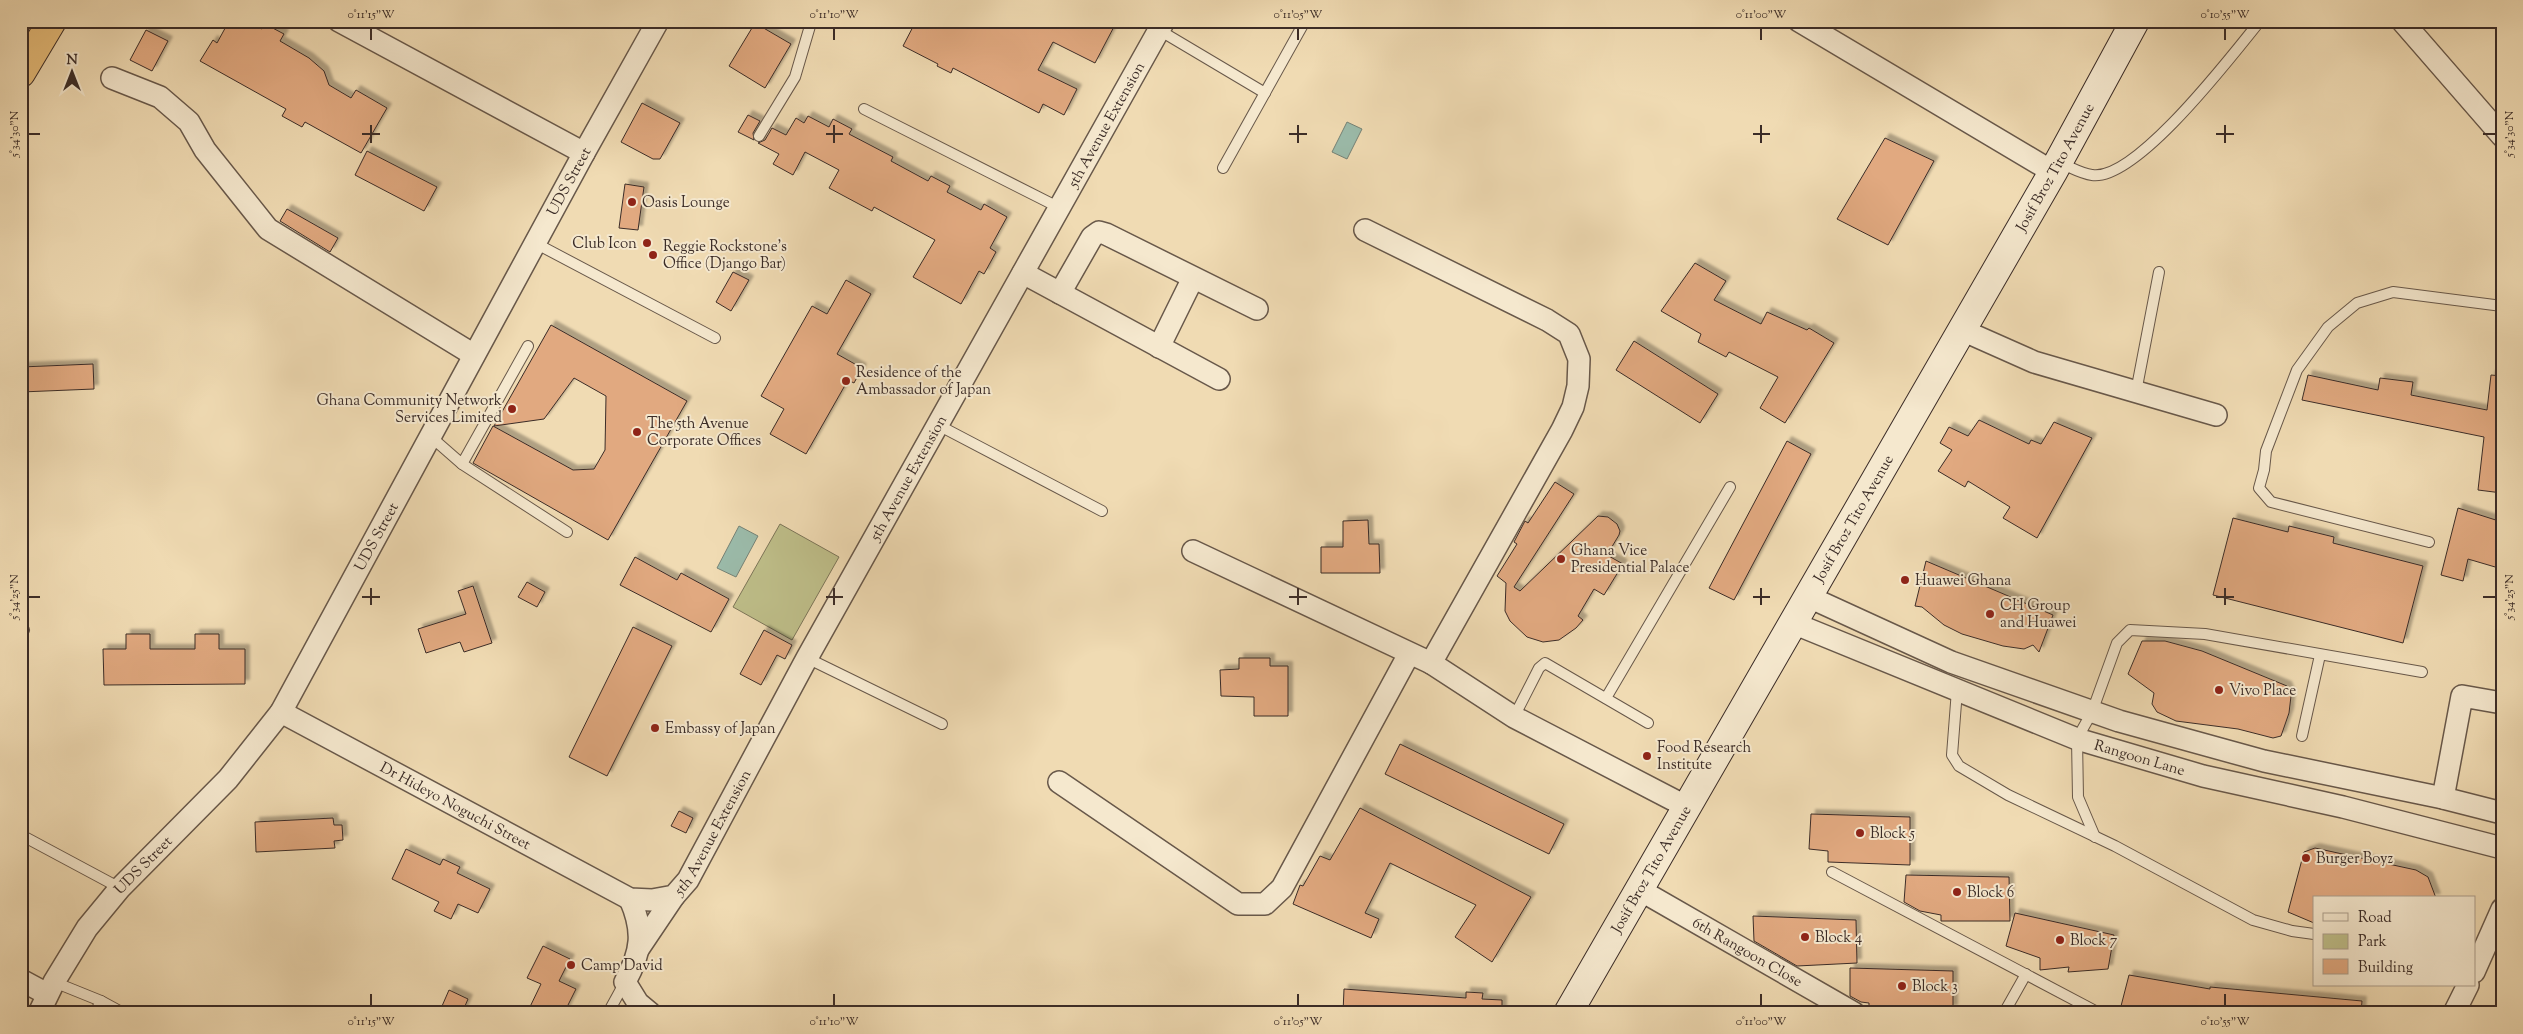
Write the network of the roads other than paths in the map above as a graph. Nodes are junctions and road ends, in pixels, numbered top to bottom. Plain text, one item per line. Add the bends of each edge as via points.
1 (52, 21) edge
2 (339, 21) edge
3 (658, 21) edge
4 (808, 21) edge
5 (1305, 21) edge
6 (1798, 21) edge
7 (2134, 21) edge
8 (2260, 21) edge
9 (2402, 21) edge
10 (1162, 26) edge
11 (21, 73) edge
12 (112, 78) dead end
13 (1265, 93) junction
14 (864, 109) dead end
15 (759, 136) dead end
16 (2502, 136) edge
17 (584, 153) junction
18 (2055, 167) junction
19 (1223, 168) dead end
20 (1060, 208) junction
21 (1365, 230) dead end
22 (535, 243) junction
23 (2159, 272) dead end
24 (1023, 273) junction
25 (1193, 278) junction
26 (1060, 293) junction
27 (2502, 306) edge
28 (1257, 309) dead end
29 (1962, 330) junction
30 (715, 338) dead end
31 (528, 346) dead end
32 (1160, 346) junction
33 (474, 355) junction
34 (1218, 379) dead end
35 (2136, 392) junction
36 (2216, 415) dead end
37 (938, 424) junction
38 (430, 436) junction
39 (462, 464) junction
40 (1730, 487) dead end
41 (1102, 511) dead end
42 (567, 532) dead end
43 (2429, 542) dead end
44 (1193, 551) dead end
45 (1809, 597) junction
46 (1793, 623) junction
47 (1409, 654) junction
48 (2320, 655) junction
49 (807, 658) junction
50 (1432, 663) junction
51 (2422, 672) dead end
52 (1958, 690) junction
53 (1606, 698) junction
54 (2502, 703) edge
55 (281, 712) junction
56 (2092, 712) junction
57 (1514, 717) junction
58 (1648, 723) dead end
59 (942, 724) dead end
60 (2302, 736) dead end
61 (2077, 739) junction
62 (1059, 782) dead end
63 (2443, 798) junction
64 (1687, 807) junction
65 (2502, 813) edge
66 (21, 836) edge
67 (2095, 837) junction
68 (2502, 848) edge
69 (1832, 872) dead end
70 (120, 888) junction
71 (1640, 890) junction
72 (674, 896) junction
73 (630, 899) junction
74 (2502, 909) edge
75 (2313, 934) edge
76 (640, 948) junction
77 (2477, 962) edge
78 (2026, 974) junction
79 (21, 980) edge
80 (625, 982) junction
81 (2468, 986) edge
82 (47, 996) edge
83 (102, 1001) junction
84 (1851, 1012) edge
85 (95, 1013) edge
86 (123, 1013) edge
87 (608, 1013) edge
88 (650, 1013) edge
89 (1568, 1013) edge
90 (2004, 1013) edge
91 (2099, 1013) edge
92 (2454, 1013) edge

1 - 11 highway
2 - 17 street
3 - 17 street, UDS Street
4 - 15 lane via 810,26 795,77
5 - 13 lane
6 - 18 street
7 - 18 street, Josif Broz Tito Avenue
8 - 18 lane via 2196,99 2141,152 2116,169 2093,176
9 - 16 street
10 - 13 lane
10 - 20 street, 5th Avenue Extension
12 - 33 street via 160,97 189,122 205,150 268,229
13 - 19 lane
14 - 20 lane
17 - 22 street, UDS Street
18 - 29 street, Josif Broz Tito Avenue
20 - 24 street, 5th Avenue Extension
21 - 50 street via 1547,320 1569,334 1579,359 1578,386 1569,414
22 - 30 lane
22 - 33 street, UDS Street
23 - 35 lane
24 - 26 street
24 - 37 street, 5th Avenue Extension
25 - 26 street via 1099,232 1092,237
25 - 28 street
25 - 32 street
26 - 32 street
27 - 43 lane via 2393,292 2357,303 2328,327 2296,370 2266,451 2259,488 2271,502
29 - 35 street via 2034,362
29 - 45 street, Josif Broz Tito Avenue
31 - 39 lane
32 - 34 street
33 - 38 street, UDS Street
35 - 36 street
37 - 41 lane
37 - 49 street, 5th Avenue Extension
38 - 39 lane
38 - 55 street, UDS Street
39 - 42 lane
40 - 53 lane
44 - 47 street
45 - 46 street, Josif Broz Tito Avenue
45 - 56 street, Rangoon Lane via 1952,662
46 - 52 street, Rangoon Lane
46 - 64 street, Josif Broz Tito Avenue
47 - 50 street
47 - 62 street via 1282,888 1265,904 1238,904
48 - 51 lane
48 - 56 lane via 2205,634 2130,630 2117,643
48 - 60 lane
49 - 59 lane
49 - 72 street, 5th Avenue Extension via 688,880
50 - 57 street
52 - 61 street, Rangoon Lane
52 - 67 lane via 1952,755 1959,766 2008,795
53 - 57 lane via 1545,663 1539,668
53 - 58 lane
54 - 63 street via 2462,696
55 - 70 street, UDS Street via 228,779
55 - 73 street, Dr Hideyo Noguchi Street
56 - 61 lane
56 - 63 street, Rangoon Lane via 2264,761
57 - 64 street
61 - 67 lane via 2078,797
61 - 68 street, Rangoon Lane via 2203,776 2343,807
63 - 65 street, Rangoon Lane
64 - 71 street, Josif Broz Tito Avenue
66 - 70 lane
67 - 75 lane via 2254,920
69 - 78 lane
70 - 82 street, UDS Street via 88,928
71 - 84 street, 6th Rangoon Close
71 - 89 street, Josif Broz Tito Avenue
72 - 73 street, 5th Avenue Extension
72 - 76 street
73 - 76 street via 636,914
74 - 77 street
76 - 80 street
78 - 90 lane
78 - 91 lane
79 - 82 street
80 - 87 lane
80 - 88 street via 638,1004
81 - 92 street
82 - 83 lane
83 - 85 lane
83 - 86 lane

